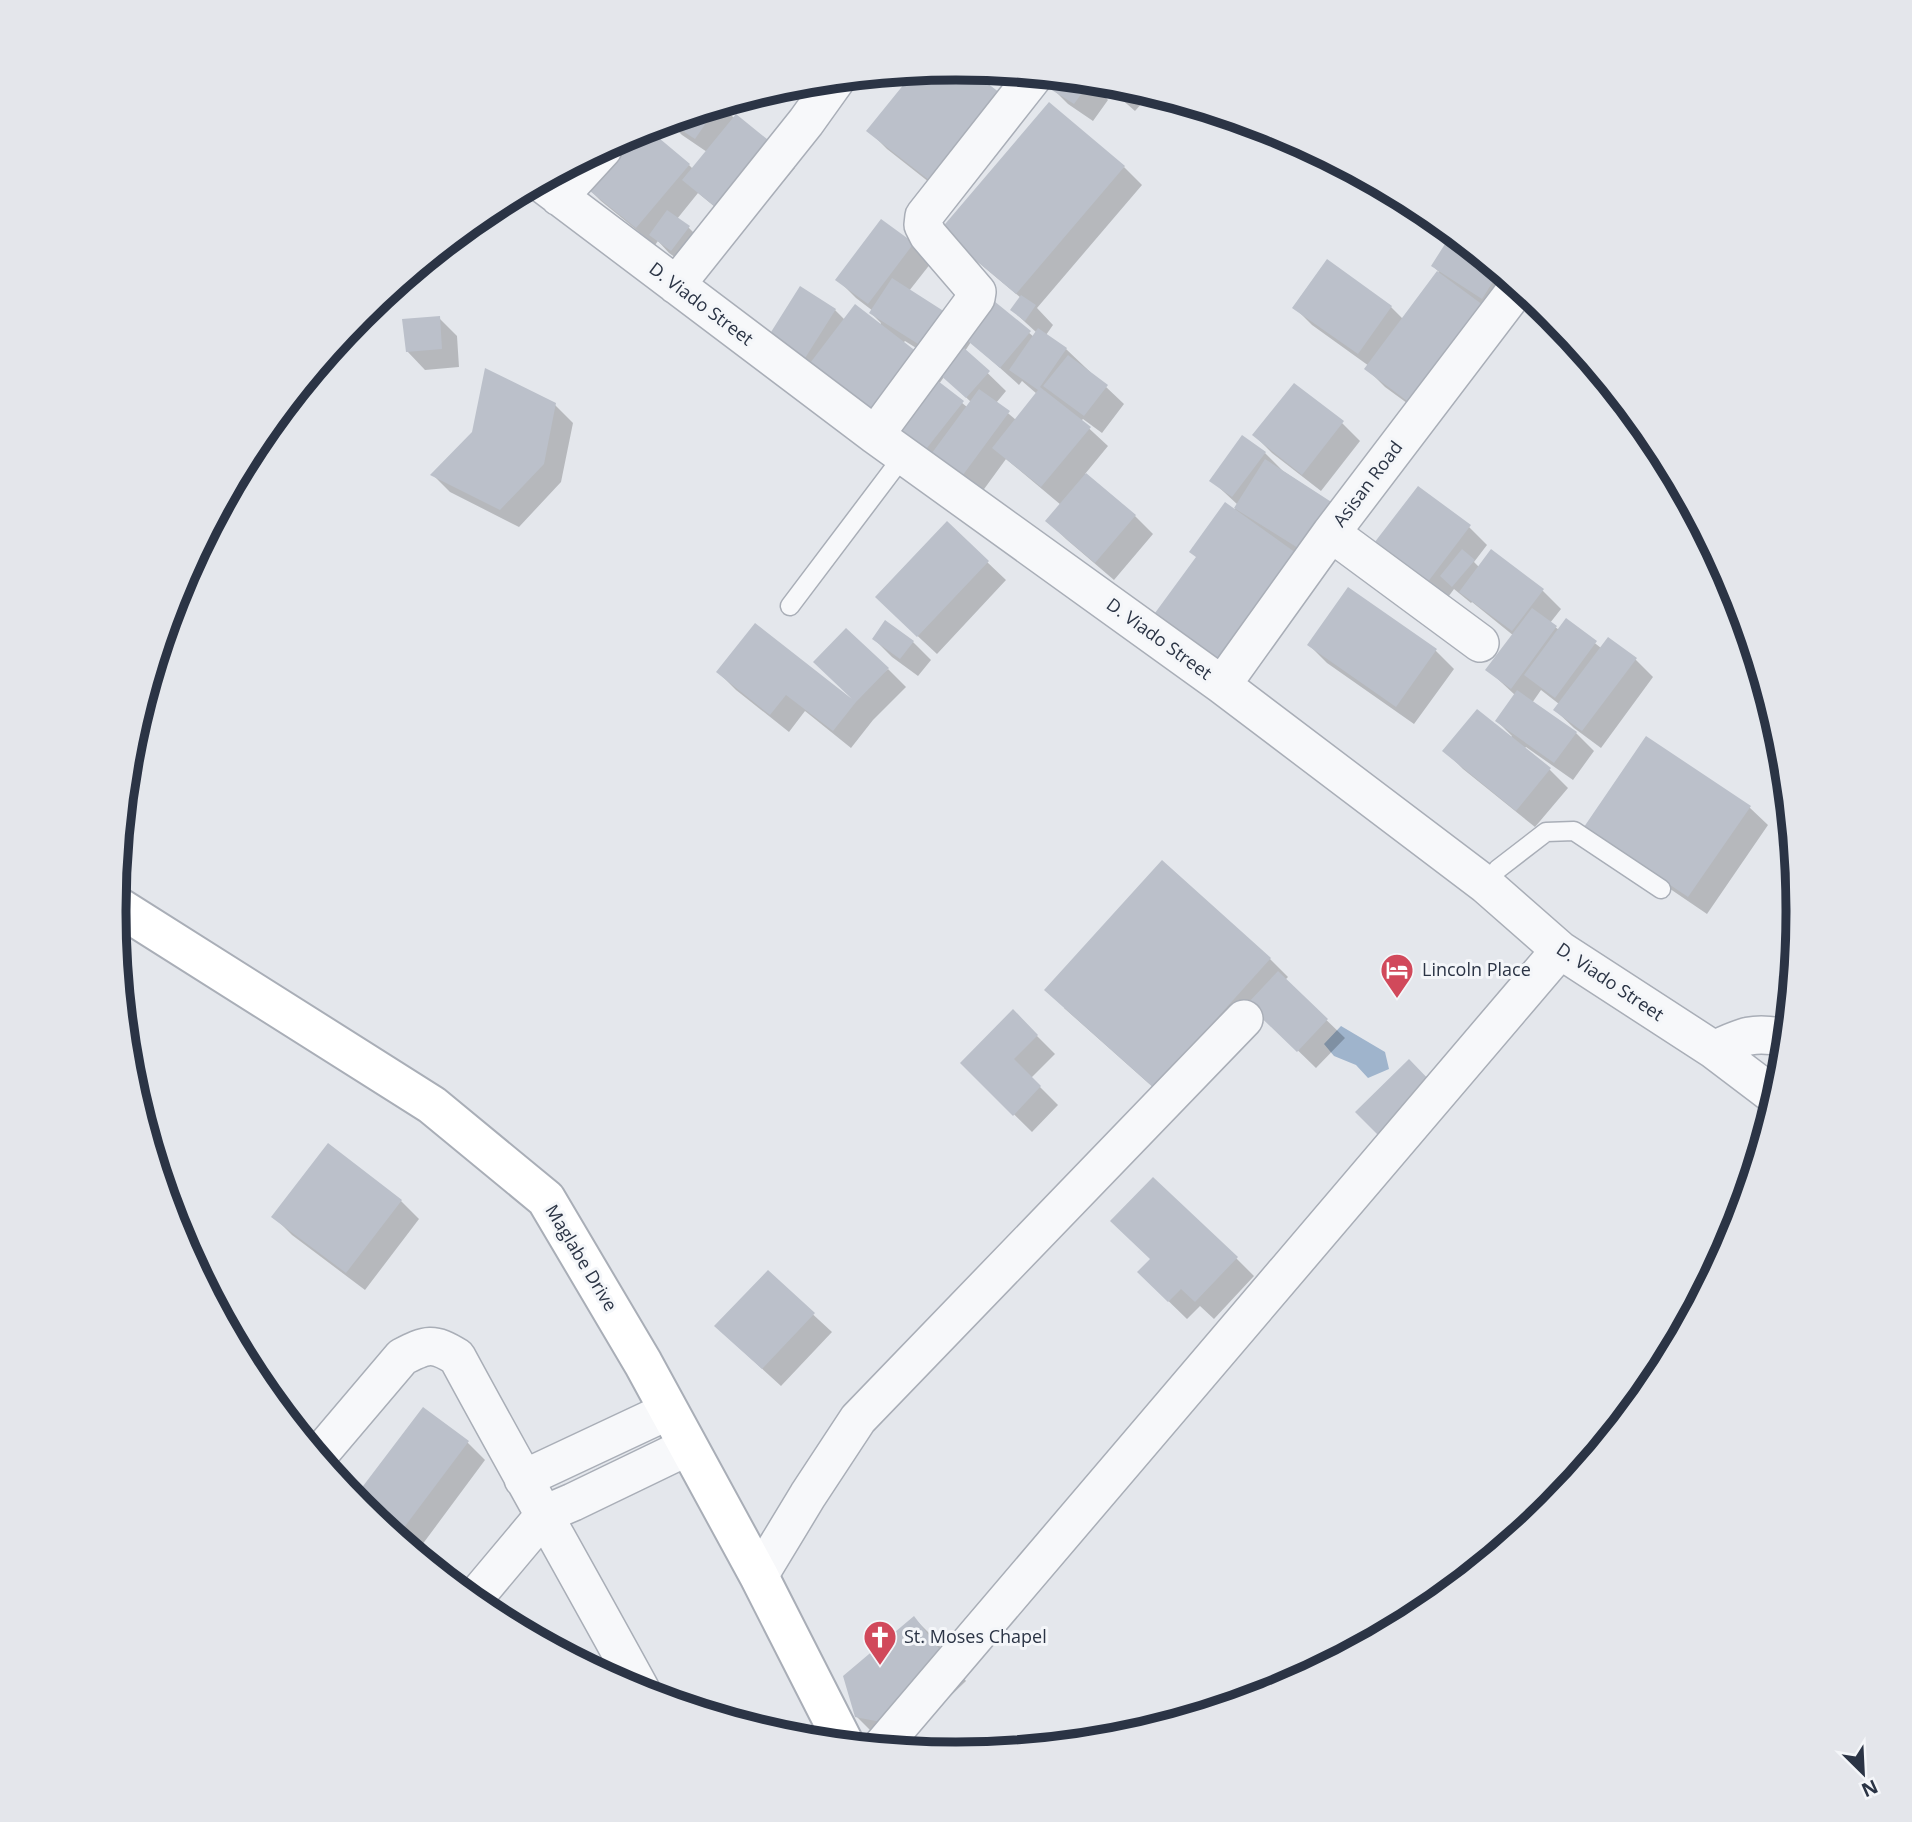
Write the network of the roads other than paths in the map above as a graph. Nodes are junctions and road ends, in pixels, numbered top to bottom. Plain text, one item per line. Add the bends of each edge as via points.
1 (1028, 84) edge
2 (828, 91) edge
3 (550, 190) edge
4 (676, 285) junction
5 (1513, 295) edge
6 (890, 445) junction
7 (1331, 533) junction
8 (790, 606) dead end
9 (1480, 643) dead end
10 (1222, 685) junction
11 (1486, 885) junction
12 (1661, 889) dead end
13 (126, 912) edge
14 (1560, 950) junction
15 (1244, 1019) dead end
16 (1776, 1036) edge
17 (1714, 1050) junction
18 (1767, 1090) edge
19 (668, 1411) junction
20 (687, 1447) junction
21 (324, 1449) edge
22 (523, 1479) junction
23 (545, 1514) junction
24 (758, 1576) junction
25 (480, 1591) edge
26 (633, 1676) edge
27 (839, 1733) edge
28 (888, 1738) edge

1 - 6 street via 924,216 928,235 977,292
2 - 4 street
3 - 4 street, D. Viado Street
4 - 6 street, D. Viado Street
5 - 7 street, Asisan Road
6 - 8 lane
6 - 10 street, D. Viado Street
7 - 9 street
7 - 10 street, Asisan Road
10 - 11 street, D. Viado Street
11 - 12 lane via 1498,869 1546,832 1574,831
11 - 14 street, D. Viado Street
13 - 19 main road, Maglabe Drive via 432,1105 546,1199
14 - 17 street, D. Viado Street
14 - 28 street
15 - 24 street via 858,1419
16 - 17 street via 1741,1037
17 - 18 street, D. Viado Street
19 - 20 main road, Maglabe Drive
19 - 22 street
20 - 23 street
20 - 24 main road, Maglabe Drive
21 - 22 street via 402,1357 419,1348 440,1347 457,1357
22 - 23 street
23 - 25 street
23 - 26 street
24 - 27 main road, Maglabe Drive

